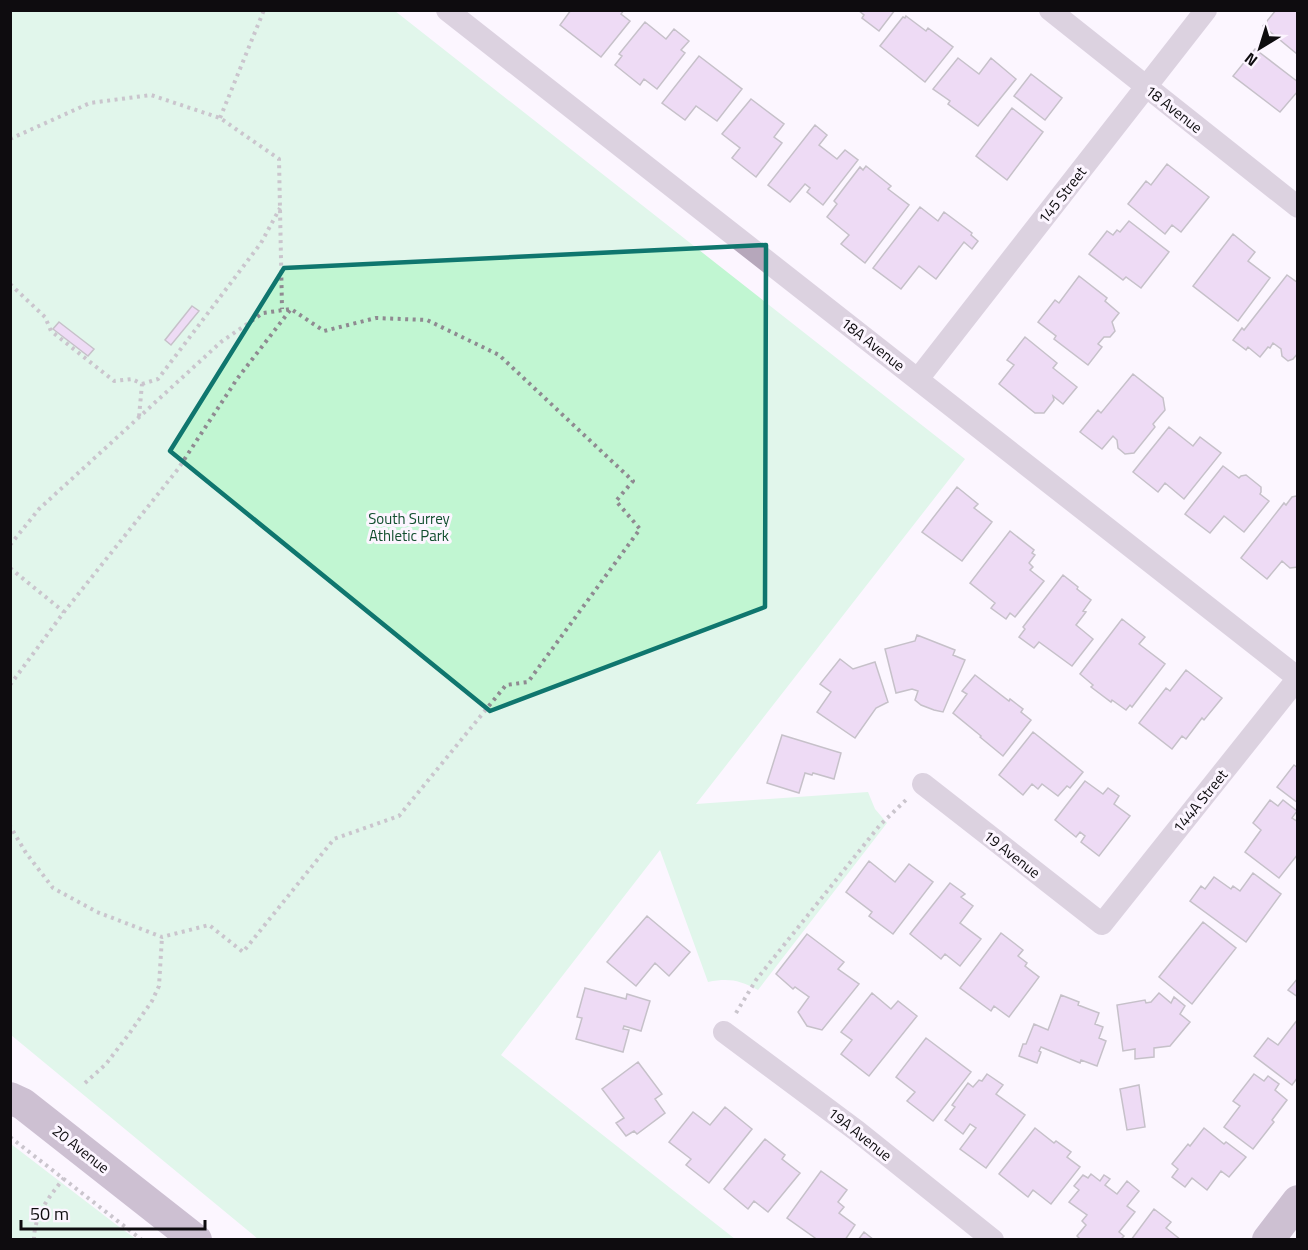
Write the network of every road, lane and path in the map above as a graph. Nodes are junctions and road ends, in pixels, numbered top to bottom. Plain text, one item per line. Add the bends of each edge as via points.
1 (264, 10) edge
2 (447, 10) edge
3 (1050, 10) edge
4 (1206, 10) edge
5 (1146, 87) junction
6 (220, 118) junction
7 (10, 139) edge
8 (280, 206) junction
9 (1298, 207) edge
10 (10, 284) edge
11 (282, 309) junction
12 (291, 309) junction
13 (918, 379) junction
14 (142, 384) junction
15 (139, 418) junction
16 (10, 545) edge
17 (10, 568) edge
18 (64, 612) junction
19 (1298, 678) edge
20 (10, 685) edge
21 (923, 784) joint
22 (10, 826) edge
23 (1102, 924) joint
24 (162, 937) junction
25 (724, 1032) joint
26 (85, 1083) dead end
27 (15, 1096) edge
28 (10, 1137) edge
29 (64, 1178) junction
30 (1298, 1201) edge
31 (34, 1239) edge
32 (142, 1239) edge
33 (196, 1239) edge
34 (993, 1239) edge
35 (1268, 1239) edge

1 - 6 path
2 - 13 street, 18A Avenue
3 - 5 street, 18 Avenue
4 - 5 street, 145 Street
5 - 9 street, 18 Avenue
5 - 13 street, 145 Street
6 - 7 path via 151,95 90,103
6 - 8 path via 279,159
8 - 11 path
8 - 14 path via 250,259 158,379
10 - 14 path via 45,317 51,331 114,381 132,379
11 - 12 path
11 - 15 path via 263,313 221,342
12 - 18 path via 237,379 178,469
12 - 24 path via 324,331 376,318 427,320 499,355 633,481 616,501 640,529 528,682 506,685 399,816 334,839 243,952 209,925
13 - 19 street, 18A Avenue
14 - 15 path
15 - 16 path via 39,509
17 - 18 path
18 - 20 path
19 - 23 street, 144A Street
21 - 23 street, 19 Avenue
21 - 25 path via 880,825 756,980
22 - 24 path via 53,888 98,912
24 - 26 path via 159,986 152,1001 106,1064
25 - 34 street, 19A Avenue
27 - 33 street, 20 Avenue
28 - 29 path
29 - 31 path via 39,1214
29 - 32 path
30 - 35 street

